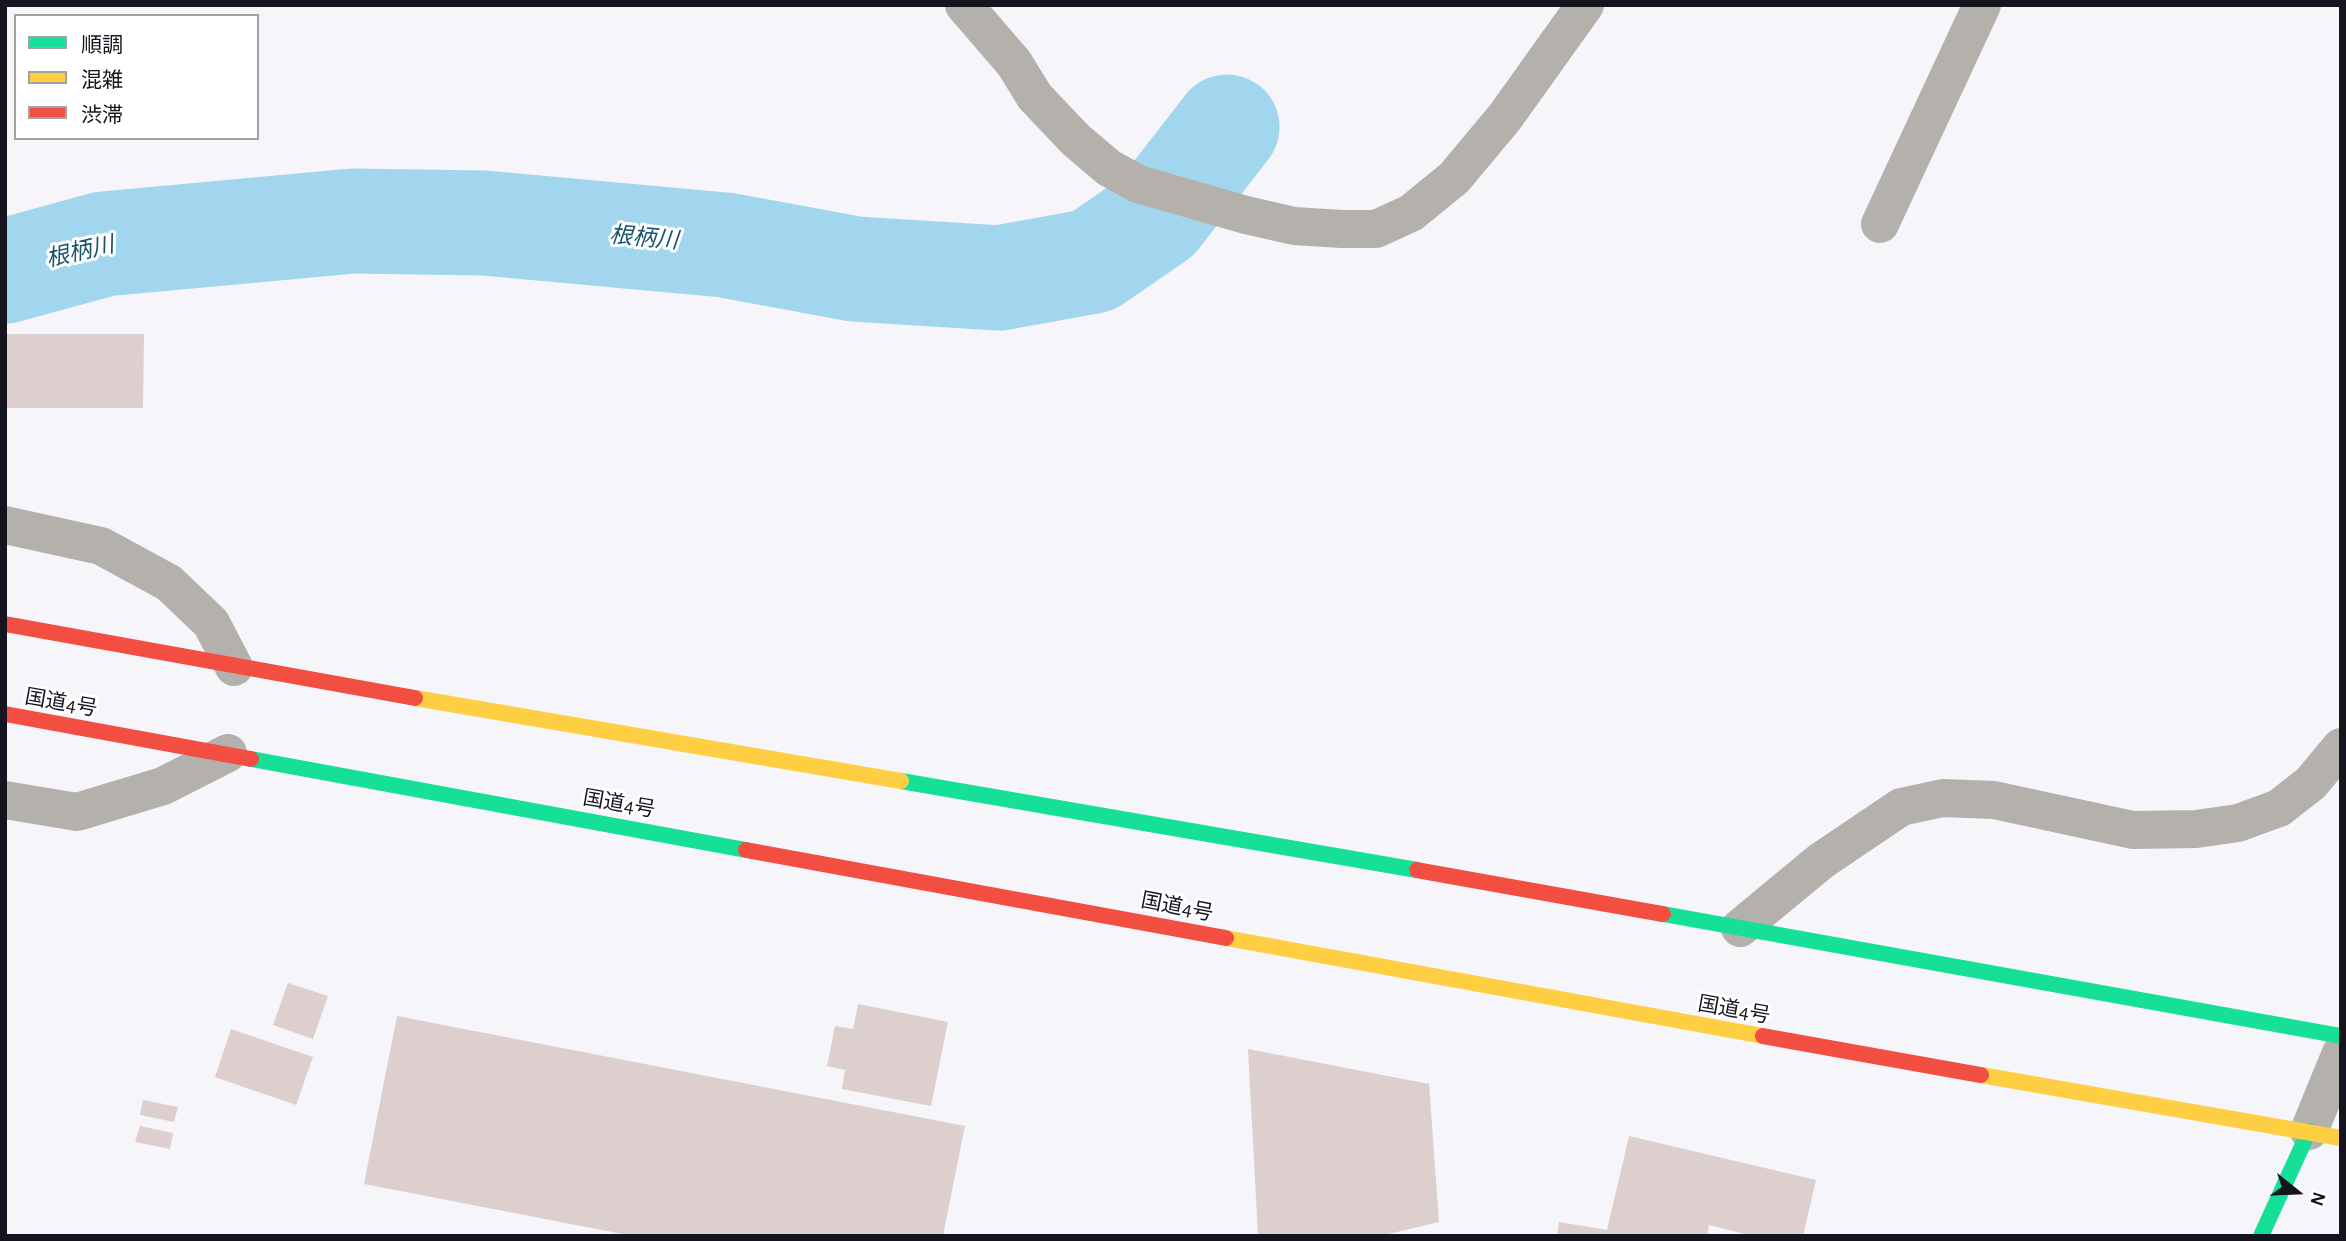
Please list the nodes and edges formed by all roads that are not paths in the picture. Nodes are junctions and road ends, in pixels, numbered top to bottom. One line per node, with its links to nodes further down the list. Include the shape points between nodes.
1 (964, 5): 2 (street, via 1014,63 1035,97 1109,169 1138,184 1294,226 1376,229 1411,213 1454,178 1505,117)
2 (1585, 5)
3 (1982, 5): 4 (street)
4 (1880, 225)
5 (5, 525): 7 (street, via 101,546 169,583 211,623)
6 (5, 624): 7 (main road)
7 (234, 667): 12 (main road)
8 (5, 714): 10 (main road, 国道4号)
9 (2341, 747): 12 (street, via 2311,783 2279,808 2238,823 2206,828 2133,830 1994,800 1943,798 1901,807 1821,861)
10 (228, 753): 11 (street, via 163,786 77,812); 15 (main road, 国道4号, via 1705,1026)
11 (5, 800)
12 (1740, 928): 13 (main road)
13 (2341, 1036)
14 (2341, 1054): 15 (street)
15 (2325, 1134): 16 (main road)
16 (2261, 1236)

